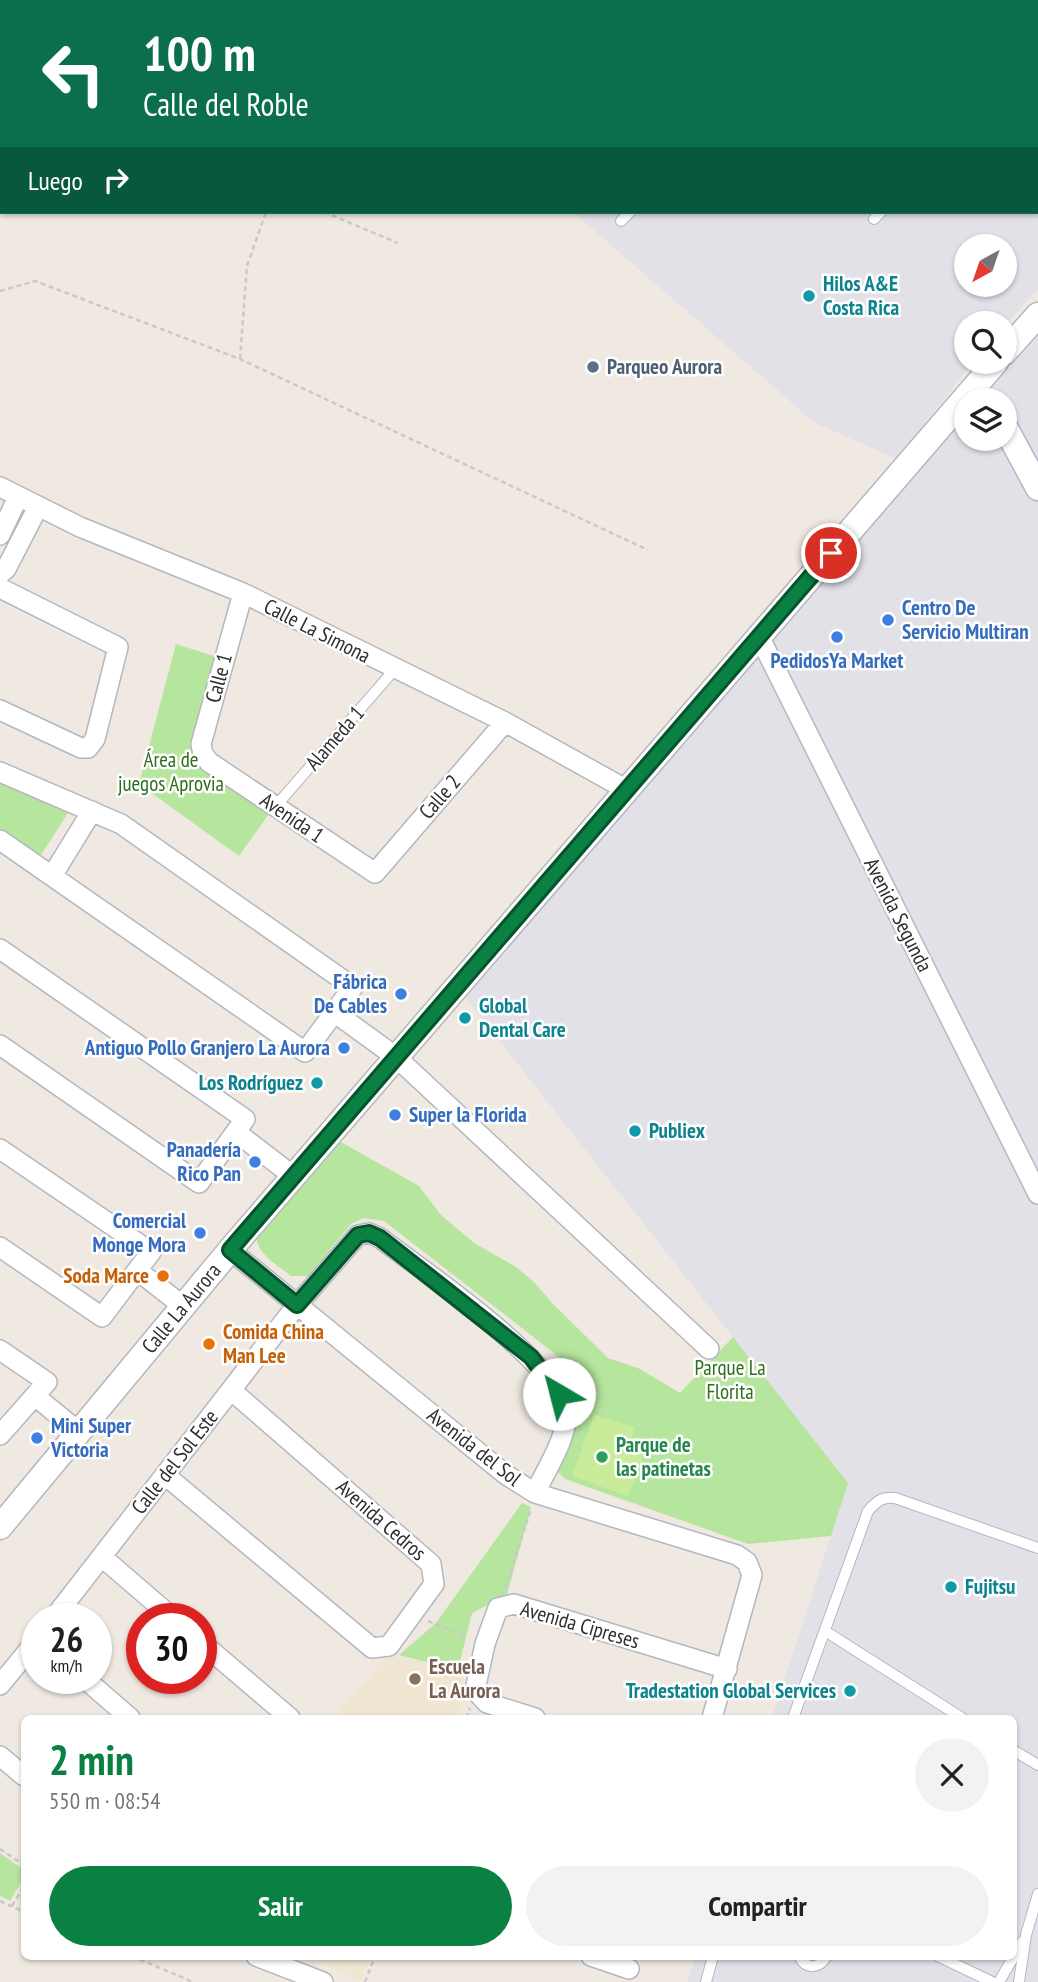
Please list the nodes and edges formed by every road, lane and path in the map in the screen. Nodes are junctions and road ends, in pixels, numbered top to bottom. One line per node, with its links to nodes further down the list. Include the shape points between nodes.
1 (265, 214): 9 (path, via 247,266)
2 (329, 214): 5 (path)
3 (628, 214): 4 (lane)
4 (621, 221)
5 (398, 243)
6 (0, 290): 9 (path, via 35,281)
7 (1038, 315): 8 (street)
8 (1017, 338)
9 (240, 359): 17 (path)
10 (989, 381): 21 (street, Calle La Aurora)
11 (1017, 449): 13 (street)
12 (0, 487): 14 (street, Calle La Simona)
13 (1038, 488)
14 (18, 497): 15 (street, Calle La Simona); 16 (street)
15 (38, 507): 18 (street); 20 (street, Calle La Simona)
16 (0, 535)
17 (648, 550)
18 (0, 574)
19 (0, 588): 23 (street, via 118,647 88,747 81,748)
20 (243, 593): 22 (street, Calle La Simona); 25 (street, Calle 1, via 201,744)
21 (759, 636): 27 (street, Calle La Aurora); 40 (street, Avenida Segunda)
22 (395, 669): 24 (street, Calle La Simona); 28 (lane, Alameda 1)
23 (0, 710)
24 (505, 722): 27 (street, Calle La Simona); 31 (street, Calle 2)
25 (209, 762): 28 (street, Avenida 1)
26 (0, 772): 29 (street)
27 (627, 790): 36 (street, Calle La Aurora)
28 (275, 807): 31 (street, Avenida 1)
29 (92, 811): 32 (street); 34 (street, via 121,824 354,987)
30 (0, 840): 32 (street)
31 (375, 873)
32 (52, 876): 34 (street, via 305,1052)
33 (0, 949): 37 (street, via 245,1119)
34 (334, 1012): 36 (street)
35 (0, 1045): 37 (street, via 199,1183)
36 (396, 1057): 39 (street, Calle La Aurora); 46 (street)
37 (236, 1132): 39 (street)
38 (0, 1149): 43 (street, via 151,1252)
39 (293, 1177): 42 (street, Calle La Aurora)
40 (1038, 1194)
41 (0, 1247): 43 (street, via 103,1317)
42 (230, 1250): 44 (street, Avenida del Sol); 45 (street, Calle La Aurora)
43 (138, 1271): 45 (street)
44 (297, 1305): 48 (street, Calle del Sol Este); 53 (street, Avenida del Sol, via 505,1475); 53 (street, Calle del Sol Este, via 358,1235 369,1233 505,1334 546,1375 566,1412 566,1429)
45 (183, 1306): 50 (street, Calle La Aurora)
46 (709, 1349)
47 (0, 1350): 49 (street, via 47,1382)
48 (231, 1391): 52 (street, Calle del Sol Este); 60 (street, Avenida Cedros, via 431,1564 434,1584)
49 (35, 1396): 50 (street); 51 (street)
50 (80, 1433): 54 (street, Calle La Aurora)
51 (0, 1435)
52 (165, 1475): 56 (street, Calle del Sol Este); 60 (street, Avenida Cedros, via 372,1648 389,1646)
53 (535, 1493): 59 (path); 65 (street, Avenida del Sol, via 737,1555 747,1562 752,1575)
54 (0, 1527)
55 (1038, 1548): 61 (lane, via 884,1497 868,1511)
56 (102, 1557): 57 (street, Calle del Sol Este); 58 (street)
57 (66, 1603)
58 (155, 1603)
59 (498, 1608): 62 (street, Avenida Cipreses); 65 (street, Avenida Cipreses, via 514,1604)
60 (412, 1614): 62 (path)
61 (825, 1631): 72 (lane); 73 (lane)
62 (485, 1644): 70 (street, Avenida Cipreses, via 475,1690 487,1703)
63 (217, 1656): 69 (street)
64 (21, 1659): 66 (street)
65 (727, 1669): 71 (street)
66 (0, 1685)
67 (102, 1694): 68 (street)
68 (127, 1715)
69 (286, 1715)
70 (525, 1715)
71 (713, 1715)
72 (794, 1715)
73 (957, 1715)
74 (1017, 1752): 76 (lane)
75 (0, 1755): 77 (street)
76 (1038, 1765)
77 (21, 1773)
78 (0, 1849): 79 (path)
79 (21, 1863)
80 (21, 1891): 83 (path)
81 (1038, 1894): 85 (lane)
82 (0, 1901): 83 (path)
83 (12, 1906): 84 (path)
84 (21, 1910)
85 (1026, 1935): 86 (lane); 103 (lane)
86 (1017, 1951)
87 (141, 1960): 97 (path)
88 (266, 1960): 98 (street)
89 (373, 1960): 99 (path)
90 (603, 1960): 96 (street)
91 (712, 1960): 100 (lane)
92 (801, 1960): 93 (lane, via 809,1966)
93 (825, 1960)
94 (946, 1960): 101 (lane)
95 (1012, 1960): 102 (lane)
96 (629, 1969)
97 (193, 1982)
98 (323, 1982)
99 (365, 1982)
100 (706, 1982)
101 (992, 1982)
102 (999, 1982)
103 (1019, 1982)

